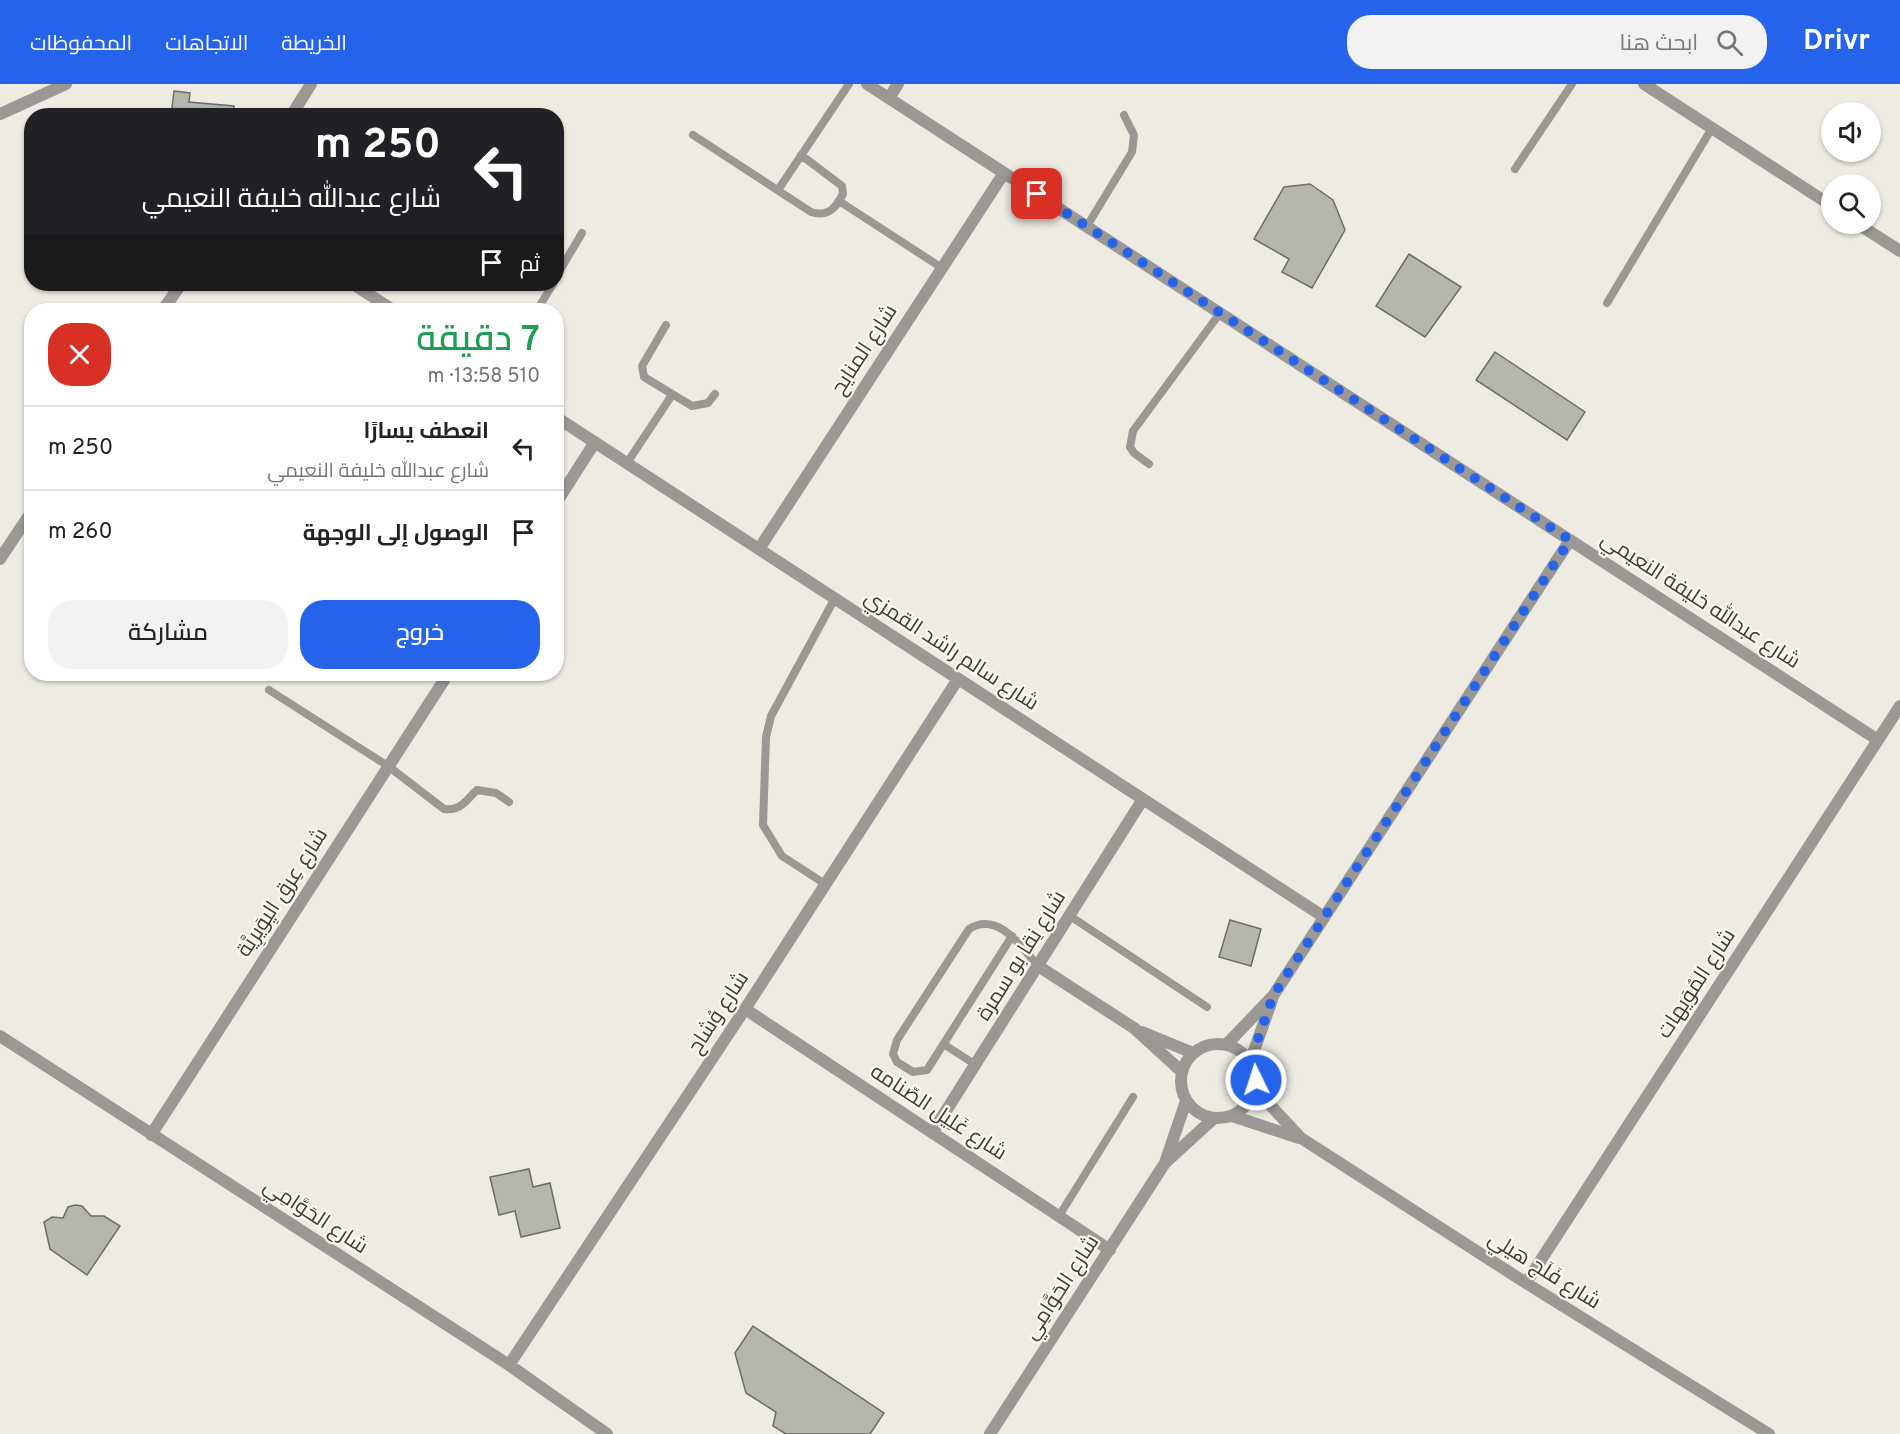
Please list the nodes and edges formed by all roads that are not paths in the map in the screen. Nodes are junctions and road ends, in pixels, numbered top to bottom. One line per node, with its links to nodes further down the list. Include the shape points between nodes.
1 (66, 84): 10 (street)
2 (311, 84): 9 (street)
3 (849, 84): 14 (lane)
4 (867, 84): 8 (street, شارع عبدالله خليفة النعيمي)
5 (898, 84): 8 (street)
6 (1572, 84): 15 (lane)
7 (1644, 84): 12 (street)
8 (889, 98): 16 (street, شارع عبدالله خليفة النعيمي)
9 (297, 108)
10 (0, 114)
11 (1124, 115): 20 (lane, via 1134,135 1132,152)
12 (1712, 128): 18 (street); 28 (lane)
13 (693, 135): 17 (lane)
14 (801, 155): 17 (lane); 19 (lane, via 842,186)
15 (1515, 169)
16 (1004, 172): 20 (street, شارع عبدالله خليفة النعيمي); 25 (street, شارع المنايح)
17 (778, 190): 19 (lane, via 821,215 830,212)
18 (1821, 199)
19 (839, 201): 25 (lane)
20 (1087, 226): 29 (street, شارع عبدالله خليفة النعيمي)
21 (582, 233): 24 (lane)
22 (1874, 234): 23 (street)
23 (1900, 251)
24 (564, 263)
25 (942, 268): 40 (street, شارع المنايح)
26 (365, 291): 27 (street)
27 (383, 303)
28 (1607, 303)
29 (1220, 313): 36 (lane, via 1133,431 1130,447); 39 (street, شارع عبدالله خليفة النعيمي)
30 (666, 325): 32 (lane, via 642,366 642,373)
31 (715, 394): 32 (lane, via 701,407)
32 (672, 395): 35 (lane)
33 (564, 422): 34 (street, شارع سالم راشد القمزي)
34 (595, 442): 35 (street, شارع سالم راشد القمزي); 37 (street)
35 (627, 463): 40 (street, شارع سالم راشد القمزي)
36 (1149, 464)
37 (564, 490)
38 (24, 523): 41 (street)
39 (1570, 540): 47 (street, شارع عبدالله خليفة النعيمي); 53 (street)
40 (759, 549): 42 (street, شارع سالم راشد القمزي)
41 (0, 559)
42 (835, 598): 43 (street, شارع سالم راشد القمزي); 51 (lane, via 771,716 766,737 763,814 766,832 782,856)
43 (958, 679): 49 (street, شارع سالم راشد القمزي); 51 (street, شارع وُشاح)
44 (443, 681): 48 (street, شارع عِرق اليِوَيرِيَّة)
45 (269, 690): 48 (lane)
46 (1900, 706): 47 (street, شارع المُوَيهات)
47 (1878, 740): 78 (street, شارع المُوَيهات)
48 (388, 766): 50 (lane, via 444,809 462,806 477,790 496,793); 73 (street, شارع عِرق اليِوَيرِيَّة)
49 (1143, 799): 52 (street, شارع نِقا بو سمرة); 53 (street, شارع سالم راشد القمزي)
50 (509, 802)
51 (825, 884): 58 (street, شارع وُشاح)
52 (1070, 916): 55 (street, شارع نِقا بو سمرة); 57 (lane)
53 (1324, 917): 56 (street)
54 (1012, 936): 55 (lane); 61 (lane); 61 (lane, via 988,922 969,928 897,1040 893,1054 897,1062 921,1073)
55 (1038, 966): 59 (street); 65 (street, شارع نِقا بو سمرة)
56 (1273, 996): 62 (street); 64 (street)
57 (1207, 1007)
58 (745, 1009): 72 (street, شارع غَلِيل الصّنامه); 79 (street, شارع وُشاح)
59 (1134, 1028): 63 (street); 66 (street)
60 (0, 1036): 73 (street, شارع الحَوَّامِي)
61 (945, 1045): 65 (lane)
62 (1226, 1045): 63 (street, via 1209,1045); 64 (street, via 1240,1051)
63 (1193, 1053): 66 (street)
64 (1250, 1062): 67 (street)
65 (976, 1065): 72 (street, شارع نِقا بو سمرة)
66 (1181, 1071): 69 (street, via 1180,1087)
67 (1255, 1089): 70 (street, via 1242,1110); 74 (street, شارع فَلَج هيلي)
68 (1133, 1097): 76 (lane)
69 (1186, 1101): 71 (street, via 1192,1110); 75 (street, شارع الحَوَّامِي)
70 (1232, 1116): 71 (street); 74 (street, شارع فَلَج هيلي)
71 (1213, 1119): 75 (street, شارع الحَوَّامِي)
72 (932, 1133): 76 (street, شارع غَلِيل الصّنامه)
73 (151, 1135): 79 (street, شارع الحَوَّامِي)
74 (1301, 1138): 78 (street, شارع فَلَج هيلي)
75 (1165, 1163): 77 (street, شارع الحَوَّامِي)
76 (1059, 1216): 77 (street, شارع غَلِيل الصّنامه)
77 (1110, 1250): 81 (street, شارع الحَوَّامِي)
78 (1526, 1283): 82 (street, شارع فَلَج هيلي)
79 (509, 1365): 80 (street, شارع الحَوَّامِي)
80 (607, 1434)
81 (990, 1434)
82 (1769, 1434)

